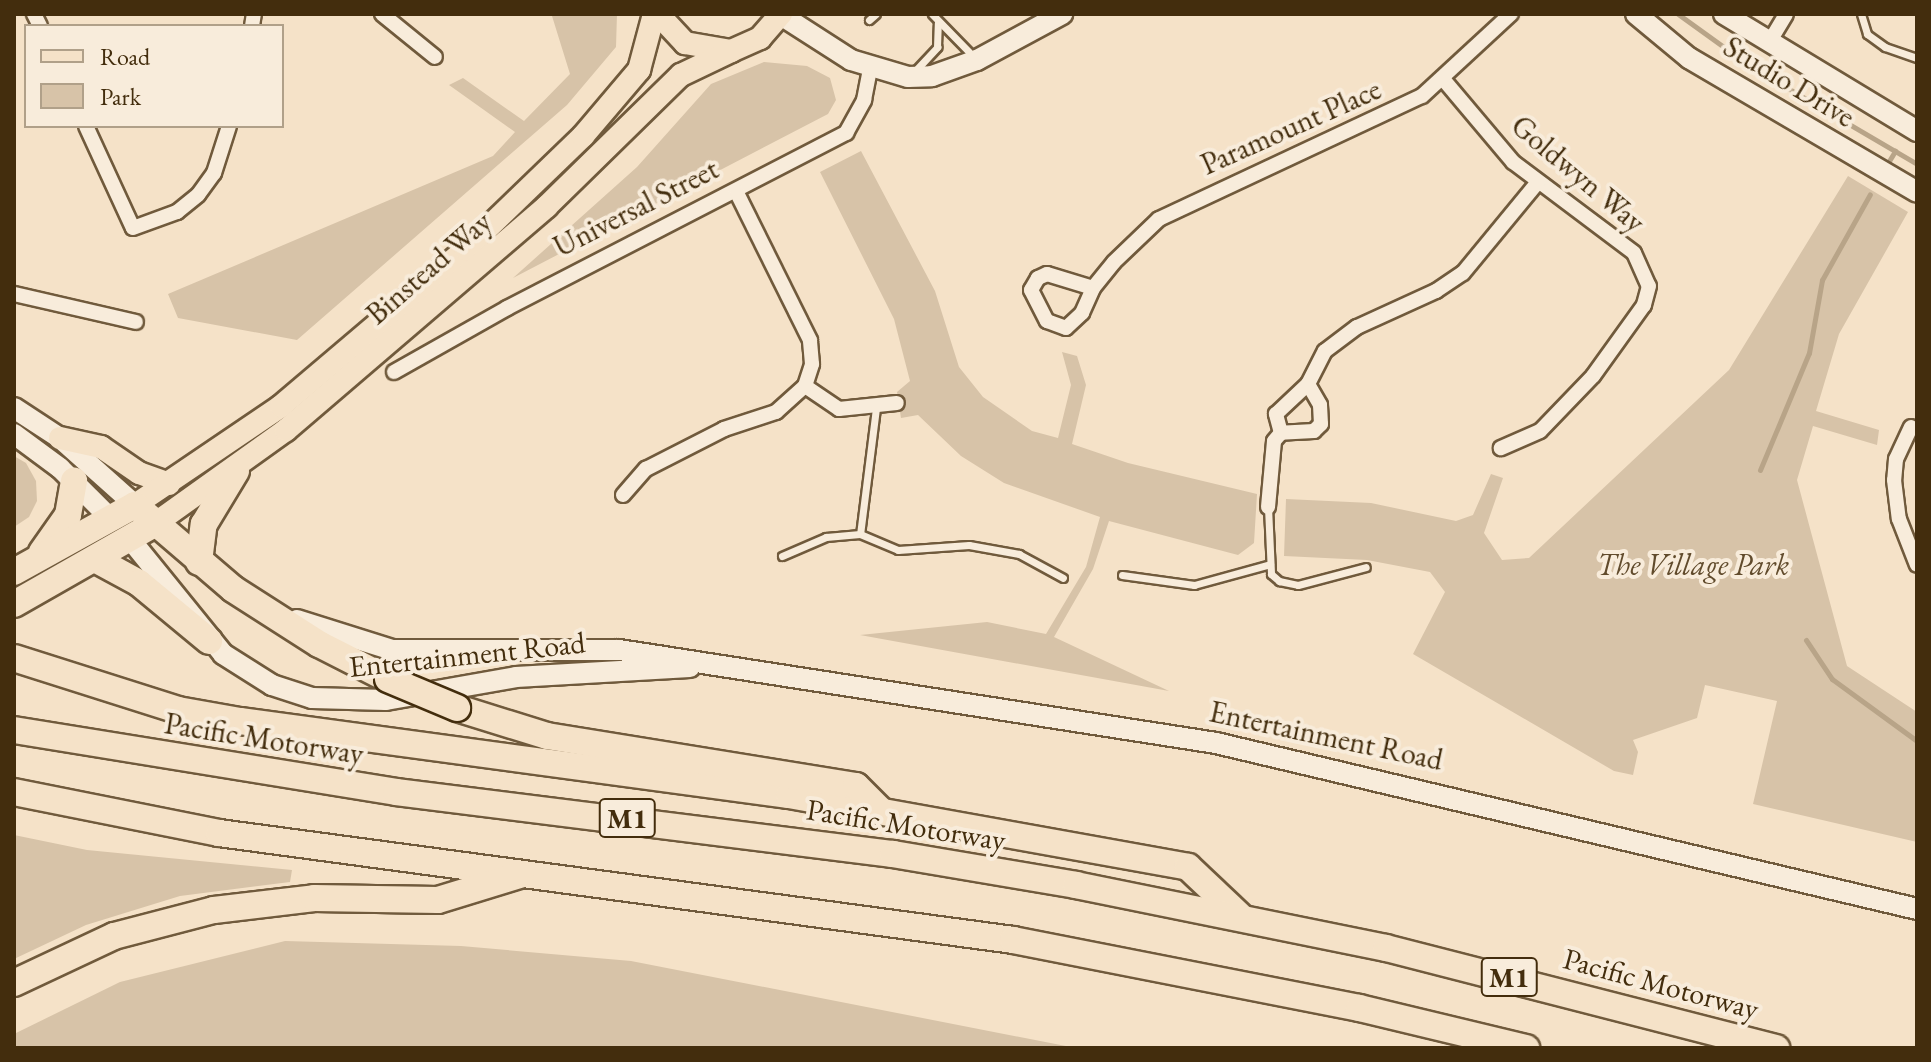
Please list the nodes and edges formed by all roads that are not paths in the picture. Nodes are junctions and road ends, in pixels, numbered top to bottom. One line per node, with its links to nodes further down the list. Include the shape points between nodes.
1 (382, 14): 14 (street)
2 (656, 14): 13 (main road, via 685,43); 42 (main road, Binstead Way, via 639,70 583,136 466,249 292,397)
3 (781, 14): 13 (main road, Binstead Way, via 760,38); 17 (street)
4 (932, 14): 11 (lane)
5 (1062, 14): 16 (street)
6 (1511, 14): 19 (street, Paramount Place)
7 (1636, 14): 25 (street, Studio Drive, via 1689,58)
8 (1724, 14): 12 (street, Studio Drive)
9 (1786, 14): 12 (street)
10 (1861, 14): 15 (lane, via 1867,34)
11 (938, 23): 16 (lane); 18 (lane, via 937,47)
12 (1770, 41): 22 (street, Studio Drive)
13 (731, 51): 40 (main road, Binstead Way, via 681,75 546,207)
14 (435, 57)
15 (1917, 58)
16 (977, 60): 18 (street, via 932,76)
17 (870, 69): 18 (street); 24 (street, Universal Street, via 861,109 846,133)
18 (908, 77)
19 (1444, 80): 23 (street, Goldwyn Way, via 1513,162); 26 (street, Paramount Place, via 1422,96 1181,206 1133,240)
20 (87, 128): 21 (street, via 133,228 177,212 198,195 214,173)
21 (228, 128)
22 (1917, 131)
23 (1538, 182): 30 (street, via 1463,273 1340,336 1325,351); 39 (street, Goldwyn Way, via 1634,253 1649,286 1644,305 1593,376 1540,431)
24 (736, 191): 29 (street, Universal Street); 31 (street, via 810,340 812,364)
25 (1917, 192)
26 (1093, 288): 26 (street, Paramount Place, via 1075,323 1058,329 1047,321 1031,290 1047,274)
27 (14, 294): 28 (street)
28 (136, 322)
29 (394, 372)
30 (1308, 384): 36 (street, via 1276,414); 36 (street, via 1320,405 1321,424 1314,431)
31 (805, 386): 34 (street, via 839,409); 43 (street, via 776,412 724,429 646,469)
32 (897, 403): 34 (street)
33 (14, 408): 38 (street)
34 (876, 408): 48 (lane)
35 (1911, 427): 54 (street, via 1896,459 1894,480 1899,519)
36 (1281, 433): 45 (street, via 1274,441)
37 (14, 434): 41 (street)
38 (60, 438): 42 (main road, via 101,447 146,477); 44 (street)
39 (1501, 448)
40 (236, 471): 47 (main road, Binstead Way); 52 (highway, via 204,524)
41 (74, 481): 46 (street); 55 (highway, via 68,515)
42 (169, 484): 44 (main road, Binstead Way)
43 (623, 495)
44 (135, 505): 46 (highway); 47 (highway, Entertainment Road)
45 (1268, 507): 53 (lane)
46 (111, 519): 49 (highway, Entertainment Road); 55 (highway)
47 (156, 523): 49 (highway); 52 (highway, Entertainment Road)
48 (860, 534): 50 (lane, via 826,537); 58 (lane, via 898,550 969,545 1019,554)
49 (130, 539): 51 (highway); 61 (street, Entertainment Road)
50 (782, 556)
51 (95, 559): 60 (highway); 61 (highway, via 139,583)
52 (199, 562): 59 (highway, Entertainment Road)
53 (1270, 564): 56 (lane, via 1279,581 1298,585); 57 (lane, via 1194,585)
54 (1917, 565)
55 (24, 566)
56 (1366, 567)
57 (1122, 575)
58 (1063, 578)
59 (233, 589): 63 (street, Entertainment Road, via 310,626 392,650 588,647); 66 (highway, bridge, via 319,644 457,708 547,736 856,786)
60 (14, 604)
61 (209, 641): 63 (street, Entertainment Road, via 241,669 272,685 332,702 386,700 516,677)
62 (14, 658): 66 (highway, via 178,710 240,721)
63 (714, 665): 68 (street, Entertainment Road, via 824,678 953,704 1216,743)
64 (14, 730): 69 (highway, Pacific Motorway / M1, via 396,792 893,854)
65 (14, 792): 67 (highway, M1, via 219,833)
66 (880, 810): 69 (highway, via 1188,867)
67 (529, 872): 70 (highway, via 438,900 314,898 214,910 114,936); 71 (highway, M1, via 1013,940 1330,1002)
68 (1917, 909)
69 (1239, 915): 72 (highway, Pacific Motorway / M1, via 1533,983)
70 (14, 983)
71 (1526, 1048)
72 (1776, 1048)

